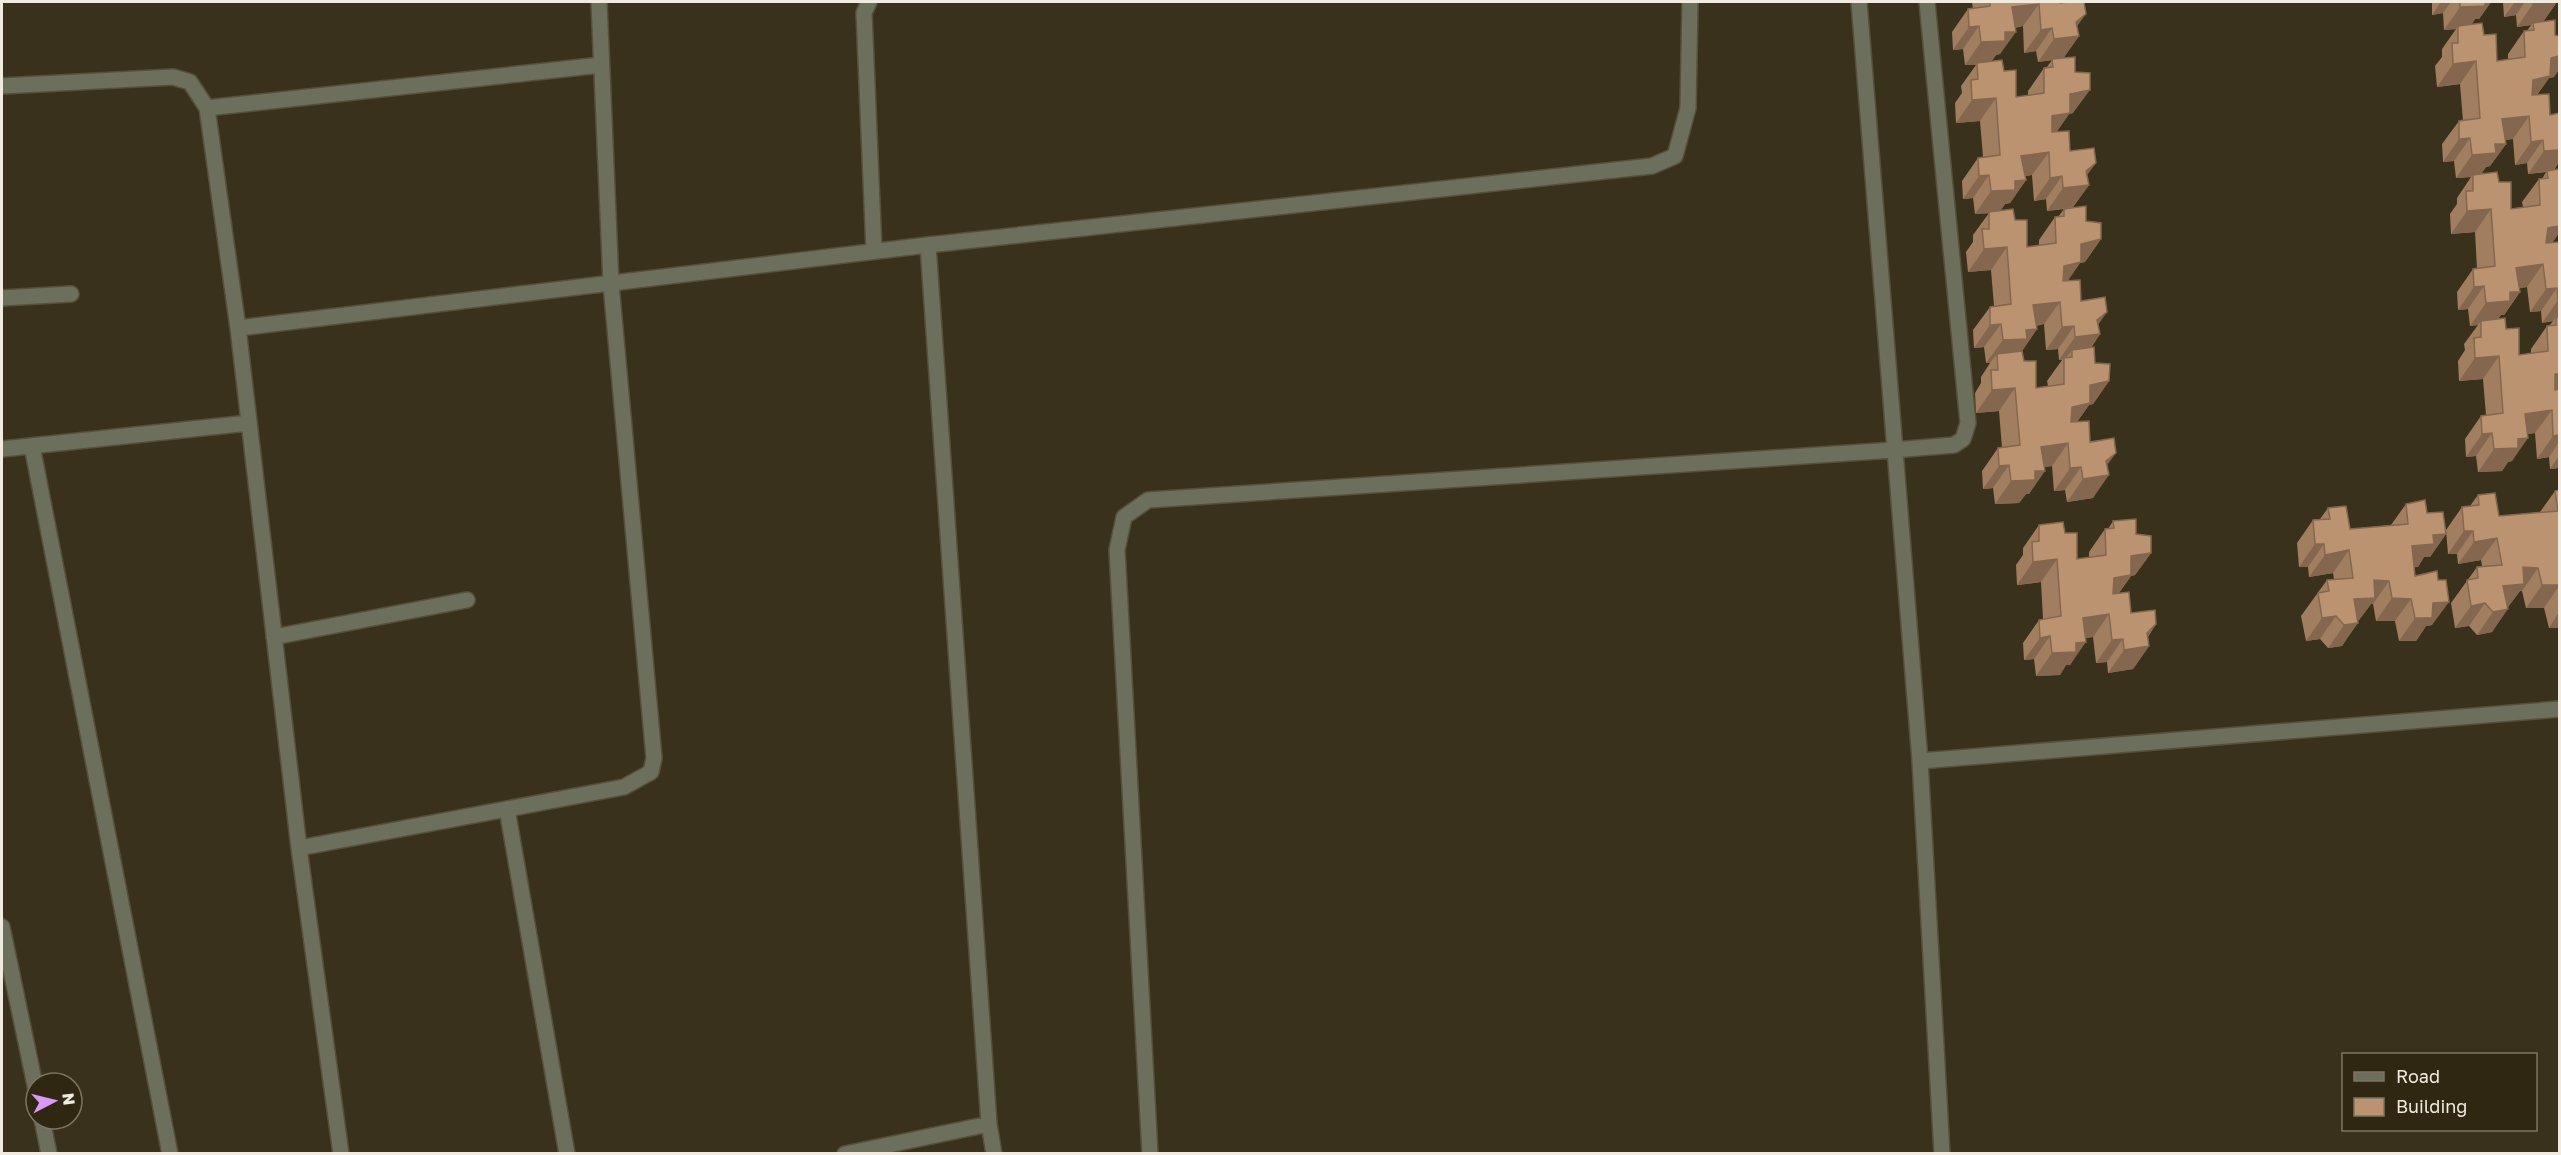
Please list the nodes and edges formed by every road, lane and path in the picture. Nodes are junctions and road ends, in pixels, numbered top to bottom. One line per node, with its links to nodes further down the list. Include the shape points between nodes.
1 (599, 2): 6 (street)
2 (869, 2): 10 (street, via 864,13)
3 (1690, 2): 9 (street, via 1688,108 1675,156 1652,166)
4 (1859, 2): 18 (street)
5 (1927, 2): 18 (street, via 1968,423 1963,439 1954,445)
6 (601, 65): 8 (street); 11 (street)
7 (2, 86): 8 (street, via 173,77 190,82)
8 (207, 108): 14 (street)
9 (928, 245): 10 (street); 27 (street)
10 (874, 252): 11 (street)
11 (611, 284): 14 (street); 23 (street, via 654,758 651,772 624,787)
12 (71, 294): 13 (street)
13 (2, 298)
14 (238, 328): 15 (street)
15 (249, 423): 16 (street); 20 (street)
16 (32, 446): 17 (street); 30 (street)
17 (2, 449)
18 (1894, 450): 22 (street); 35 (street, via 1148,500 1124,517 1117,550)
19 (467, 600): 20 (street)
20 (274, 637): 24 (street)
21 (2559, 709): 22 (street)
22 (1920, 761): 36 (street)
23 (507, 809): 24 (street); 32 (street)
24 (299, 848): 31 (street)
25 (2, 927): 26 (street)
26 (32, 1071)
27 (989, 1124): 33 (street); 34 (street)
28 (44, 1131): 29 (street)
29 (49, 1154)
30 (170, 1154)
31 (342, 1154)
32 (567, 1154)
33 (845, 1154)
34 (994, 1154)
35 (1150, 1154)
36 (1942, 1154)

